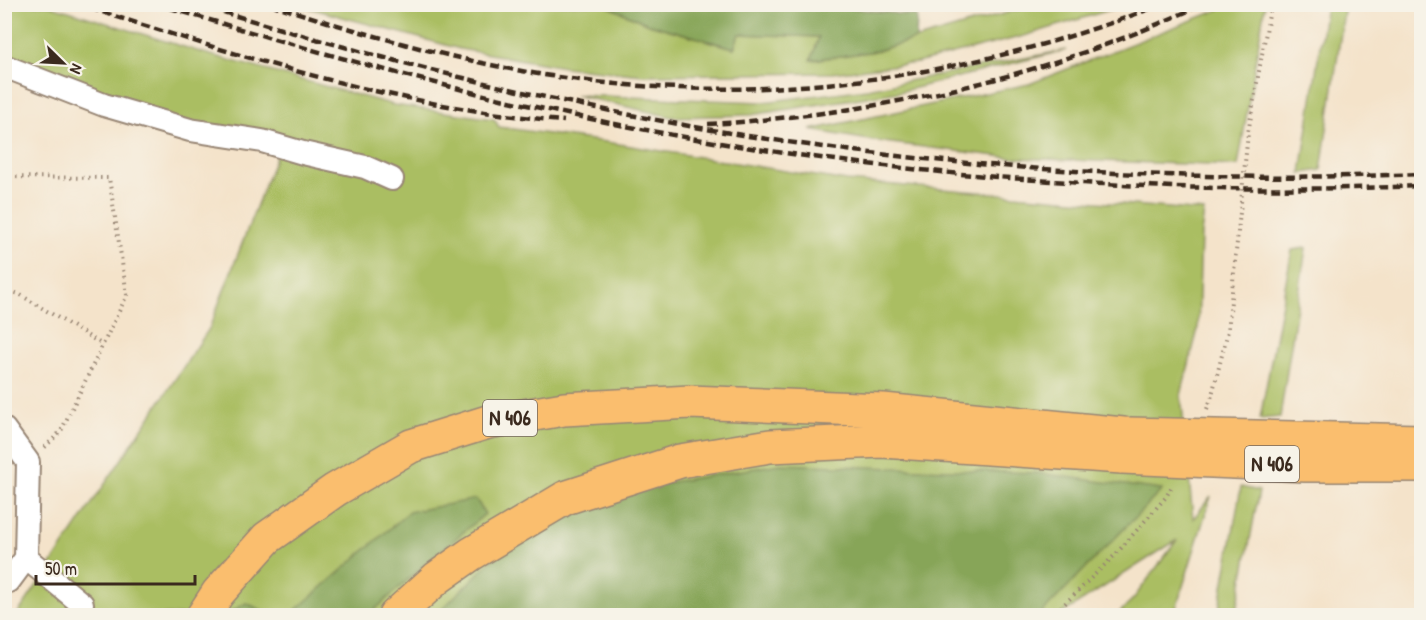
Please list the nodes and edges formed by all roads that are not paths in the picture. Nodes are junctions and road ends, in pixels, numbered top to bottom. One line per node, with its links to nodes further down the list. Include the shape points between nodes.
1 (4, 66): 2 (lane, via 104,105 190,130 262,141 365,167)
2 (392, 179)
3 (4, 429): 7 (lane, via 28,462)
4 (1422, 441): 5 (highway, N 406, bridge)
5 (1123, 445): 6 (highway, N 406, bridge, via 1305,465); 10 (highway, N 406, via 883,410 690,402 564,409 488,422 411,446 335,490 267,538); 11 (highway, N 406, via 882,441 770,446 680,461 565,498 471,554)
6 (1422, 465)
7 (26, 558): 8 (lane); 9 (lane)
8 (9, 581)
9 (82, 604)
10 (203, 615)
11 (395, 615)

